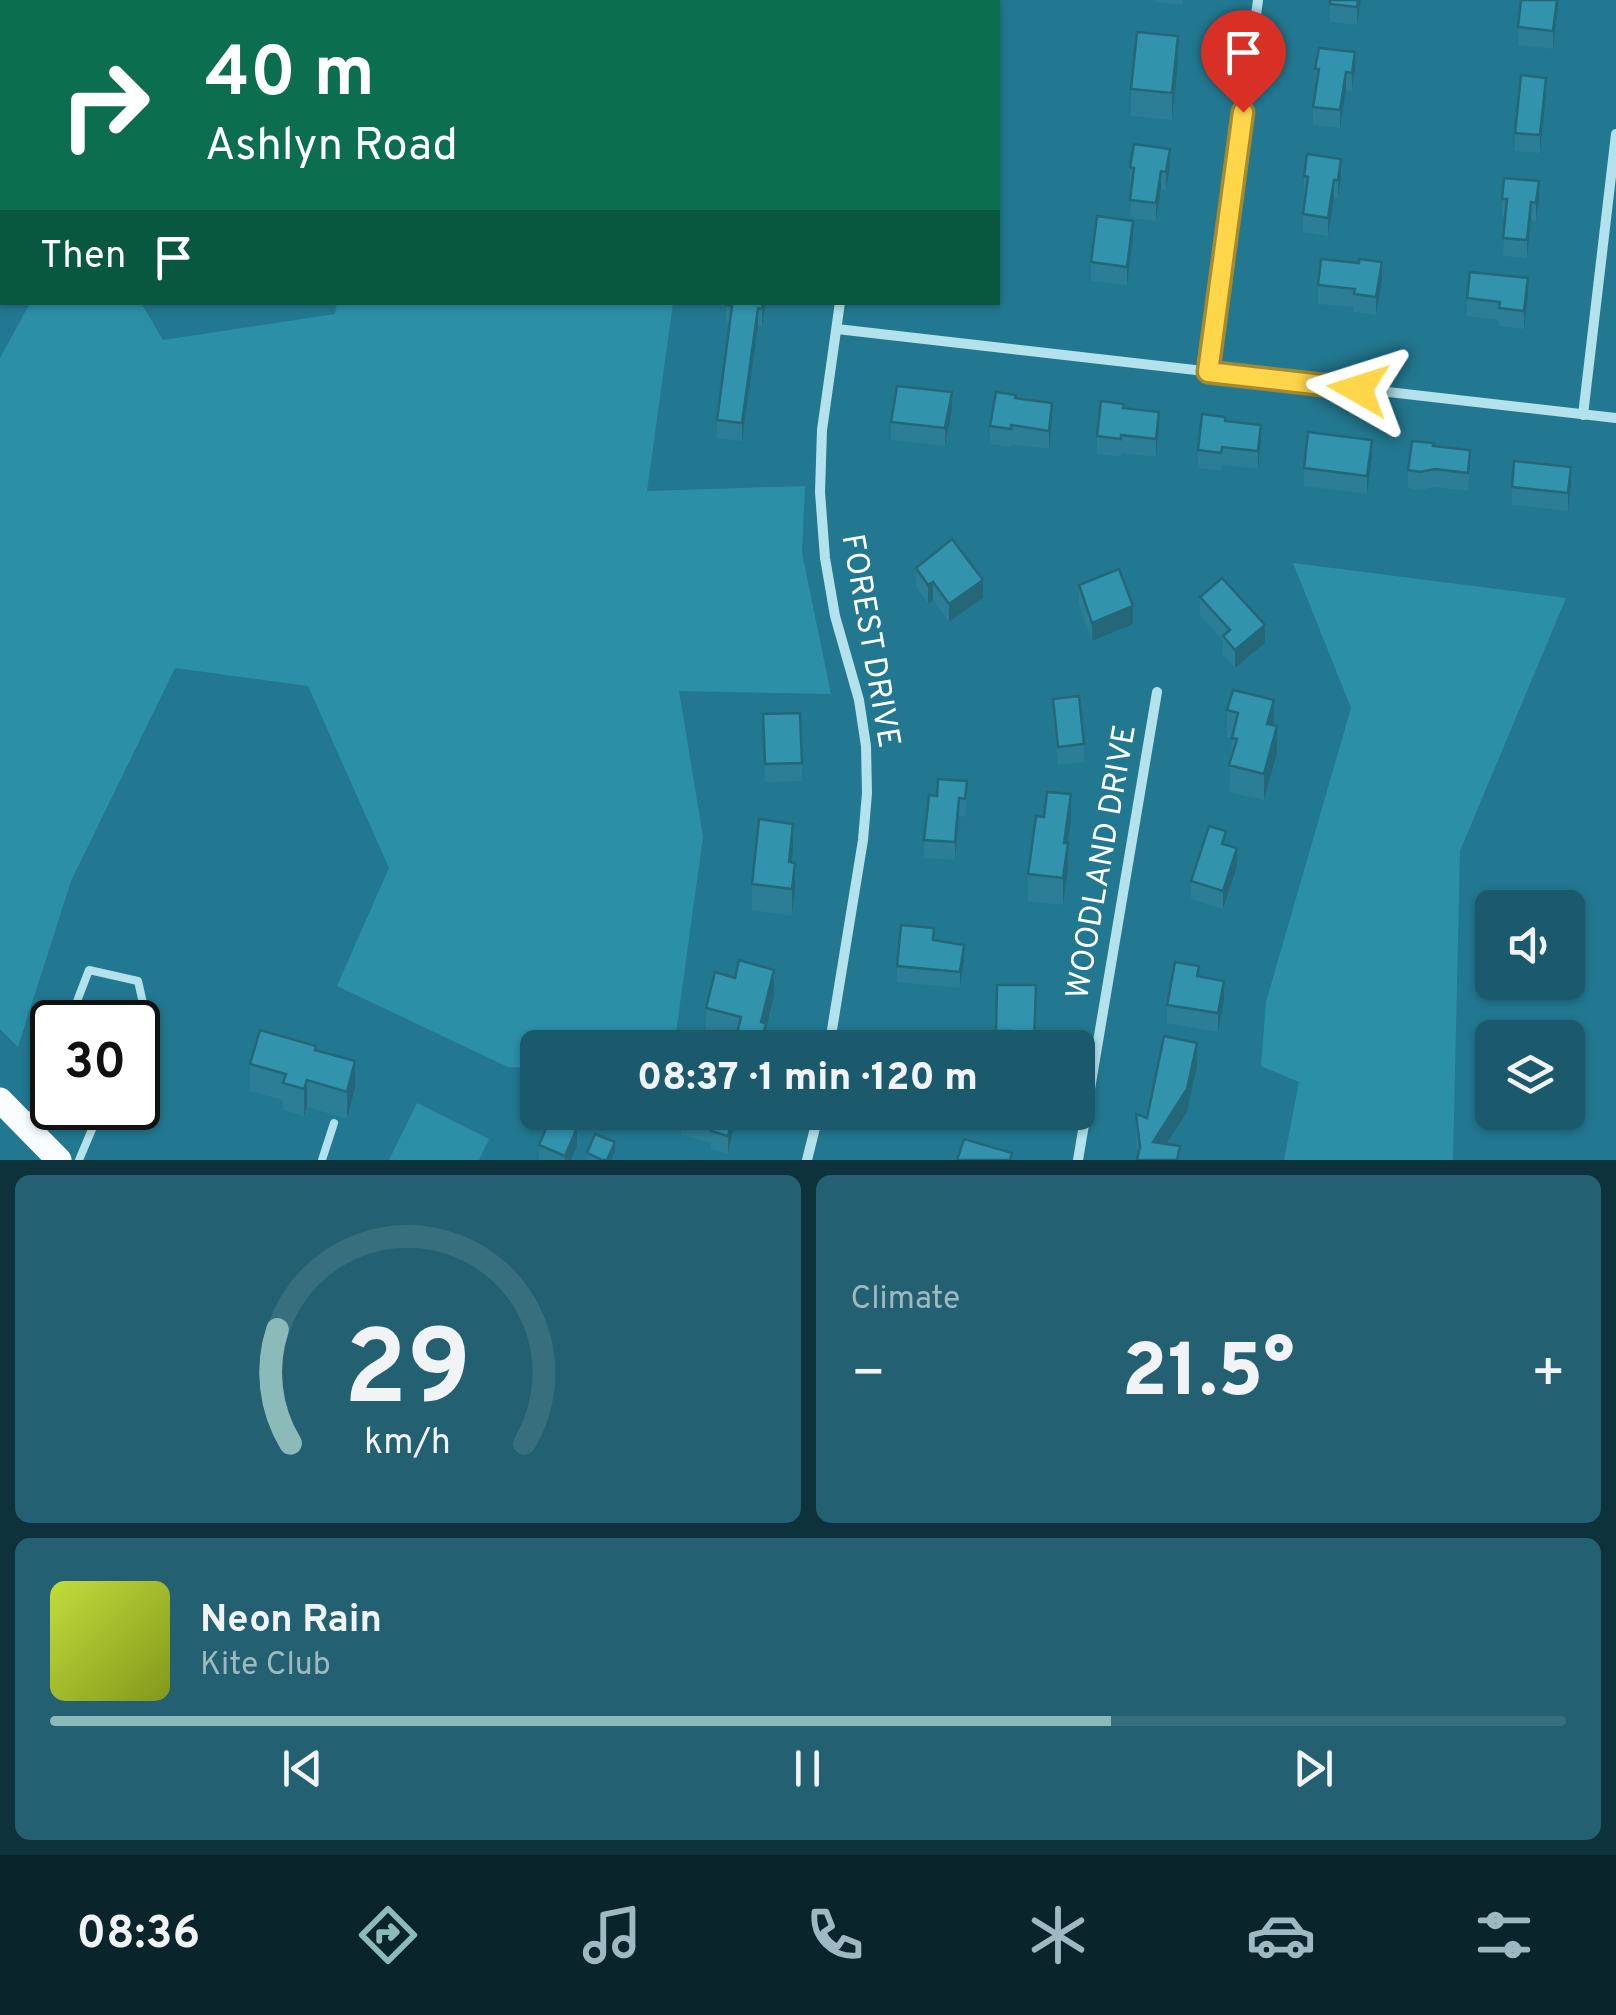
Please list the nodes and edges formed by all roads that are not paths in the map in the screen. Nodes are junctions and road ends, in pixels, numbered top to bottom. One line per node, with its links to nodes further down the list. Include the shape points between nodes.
1 (1258, 0): 5 (street)
2 (1616, 134): 6 (street)
3 (840, 305): 4 (street, FOREST DRIVE)
4 (836, 329): 5 (street); 11 (street, FOREST DRIVE, via 820,492 835,616 859,700 868,793)
5 (1208, 372): 6 (street)
6 (1583, 415): 7 (street)
7 (1616, 418)
8 (1157, 692): 22 (street, WOODLAND DRIVE)
9 (77, 1000): 10 (lane, via 89,970 138,981)
10 (142, 1000)
11 (832, 1030)
12 (0, 1100): 15 (main road)
13 (30, 1120): 15 (lane)
14 (334, 1123): 20 (lane)
15 (27, 1128): 18 (main road)
16 (92, 1130): 19 (lane)
17 (814, 1130): 21 (street)
18 (59, 1160)
19 (80, 1160)
20 (322, 1160)
21 (807, 1160)
22 (1078, 1160)

